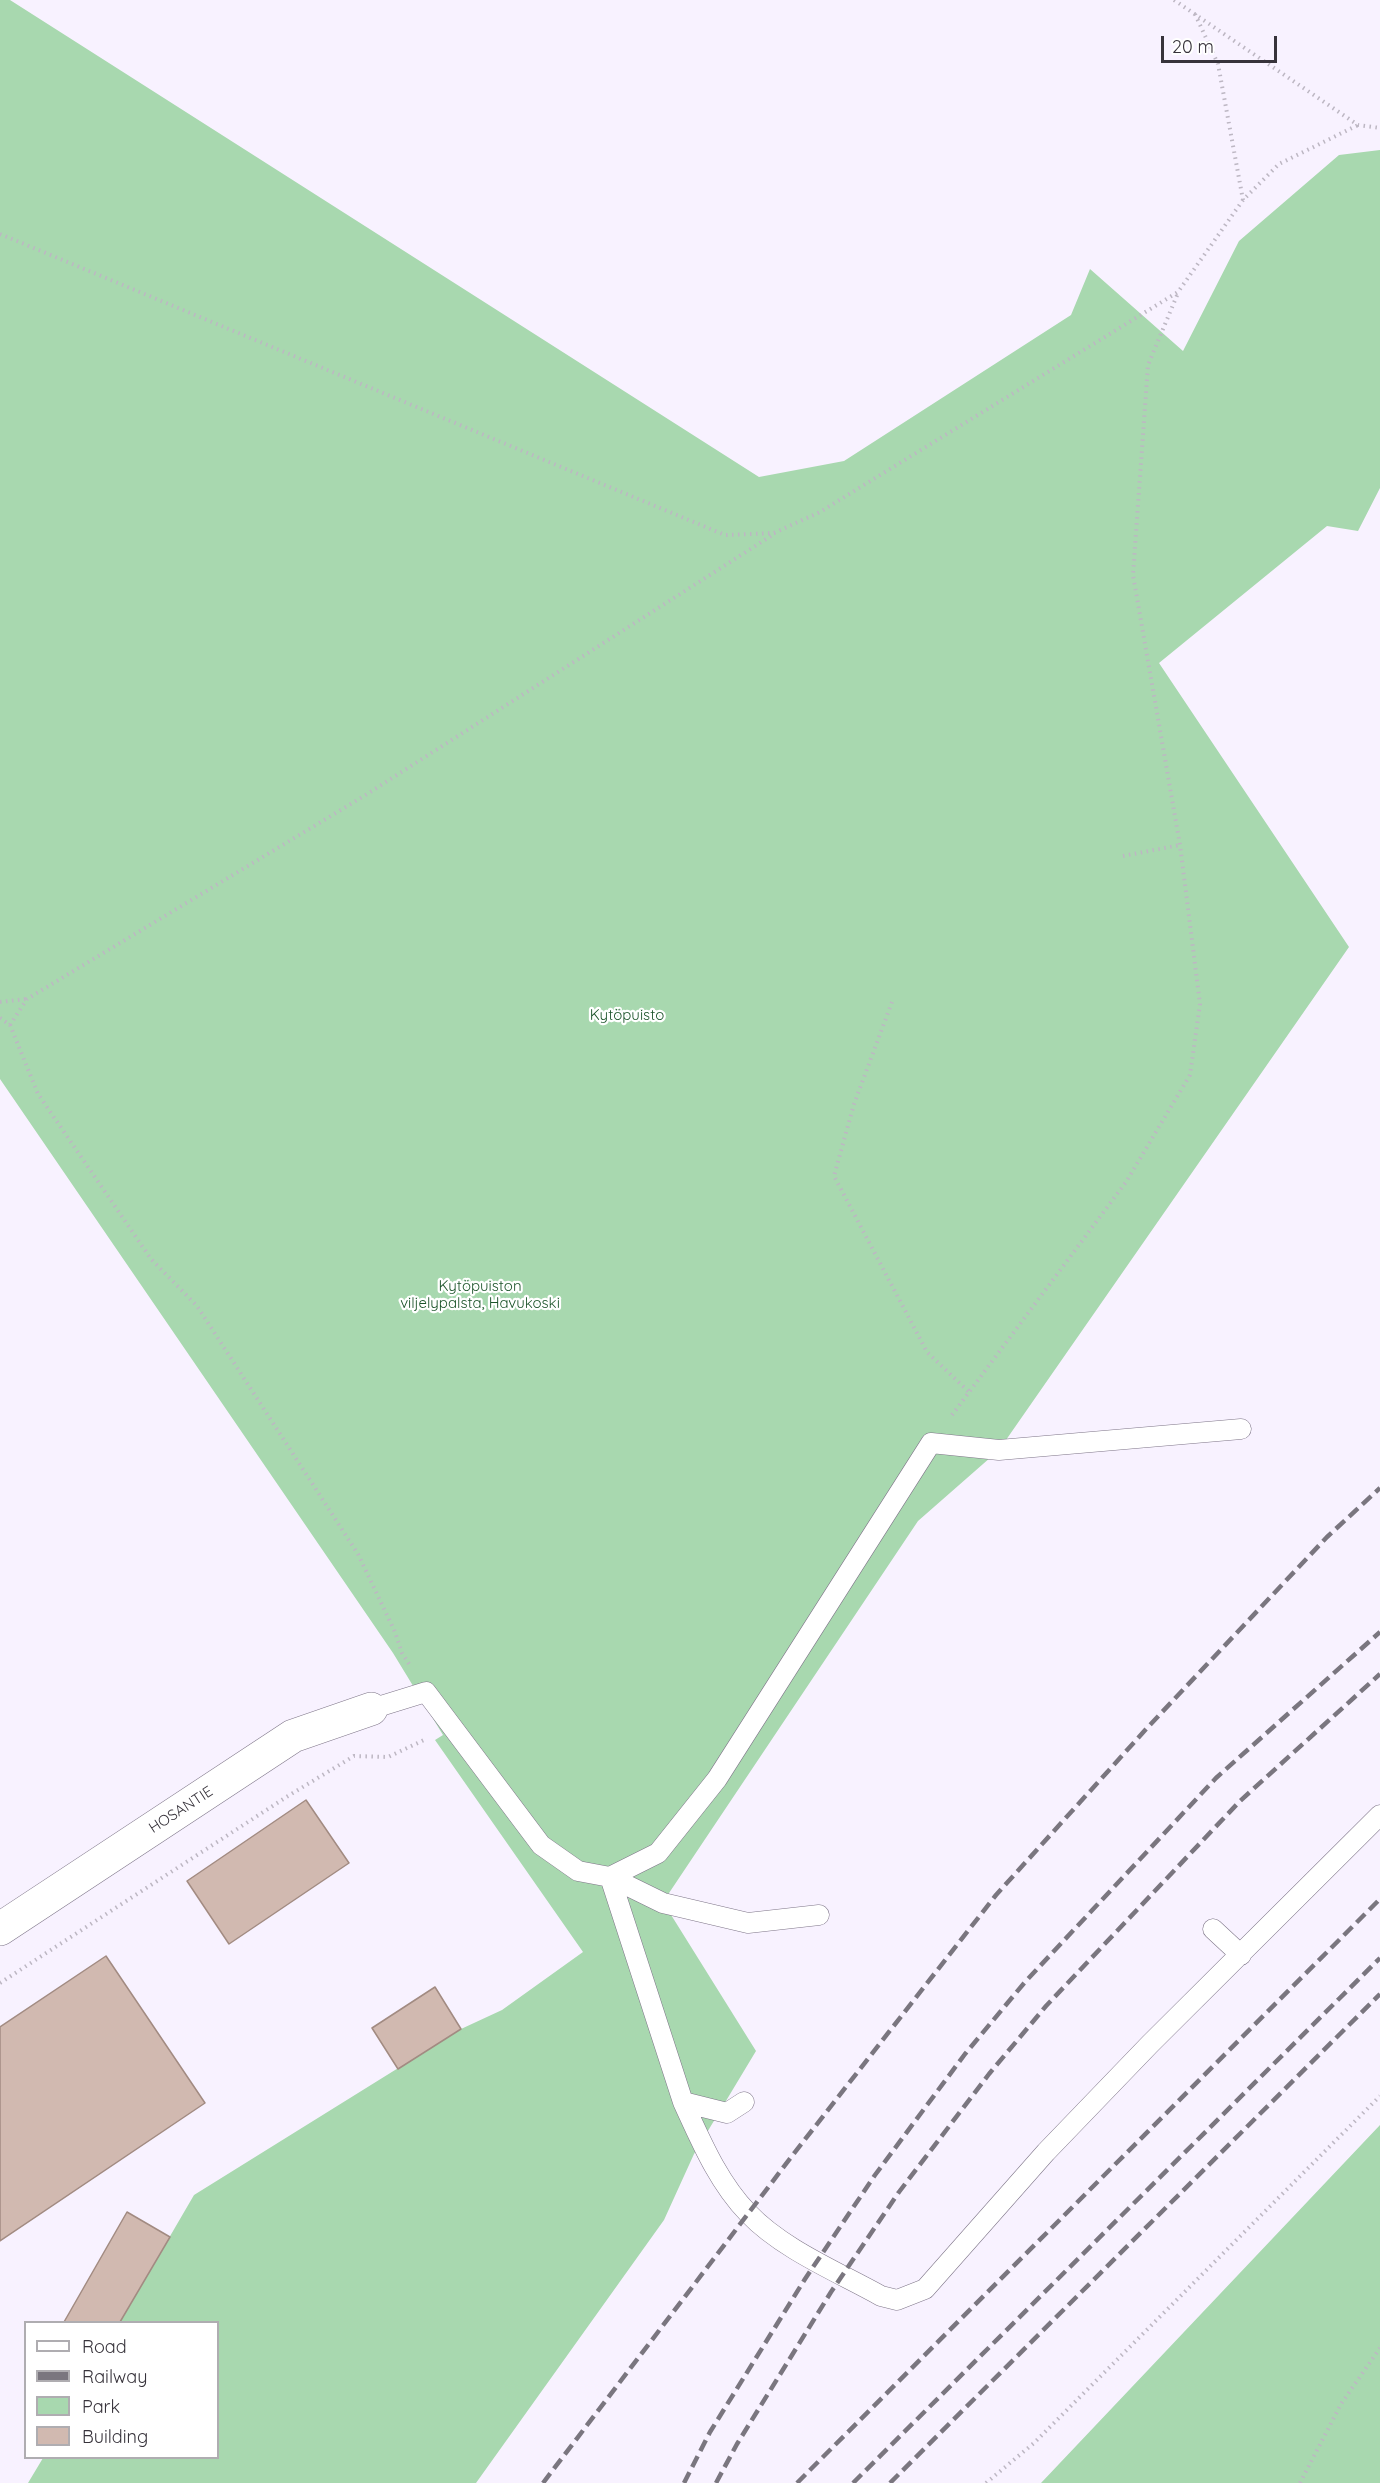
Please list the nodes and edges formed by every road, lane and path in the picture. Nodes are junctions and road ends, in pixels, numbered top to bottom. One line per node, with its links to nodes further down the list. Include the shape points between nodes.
1 (1174, 0): 2 (path)
2 (1194, 14): 3 (path); 5 (path, via 1218,64)
3 (1358, 125): 4 (path); 5 (path, via 1279,164)
4 (1380, 128)
5 (1243, 200): 7 (path)
6 (0, 234): 8 (path, via 725,535)
7 (1178, 292): 8 (path, via 820,512); 9 (path, via 1148,365 1133,575)
8 (774, 533): 11 (path, via 364,796)
9 (1180, 845): 10 (path); 16 (path, via 1200,1004 1190,1075 1126,1182)
10 (1123, 856)
11 (27, 999): 12 (path); 15 (path)
12 (0, 1002)
13 (892, 1002): 16 (path, via 854,1104 834,1176 927,1352)
14 (0, 1017): 15 (path)
15 (10, 1025): 19 (path, via 38,1094 151,1259 197,1306 358,1554 402,1653)
16 (970, 1393): 18 (path)
17 (1241, 1429): 18 (lane, via 999,1450)
18 (931, 1443): 23 (lane, via 717,1779 658,1853)
19 (426, 1692): 20 (lane); 21 (lane)
20 (371, 1708): 25 (street, HOSANTIE, via 293,1736)
21 (452, 1726): 23 (lane, via 541,1845 578,1871); 28 (path, via 388,1757 354,1756)
22 (1380, 1815): 27 (lane)
23 (610, 1877): 24 (lane, via 663,1903 748,1923); 30 (lane)
24 (819, 1915)
25 (0, 1929)
26 (1213, 1929): 27 (lane)
27 (1240, 1955): 30 (lane, via 1046,2152 925,2289 897,2300 881,2296 782,2241 748,2213 714,2167)
28 (0, 1983)
29 (1380, 2096): 33 (path, via 1034,2443)
30 (683, 2102): 31 (lane, via 728,2113)
31 (744, 2102)
32 (1380, 2348): 34 (path, via 1341,2404)
33 (986, 2483)
34 (1300, 2483)

